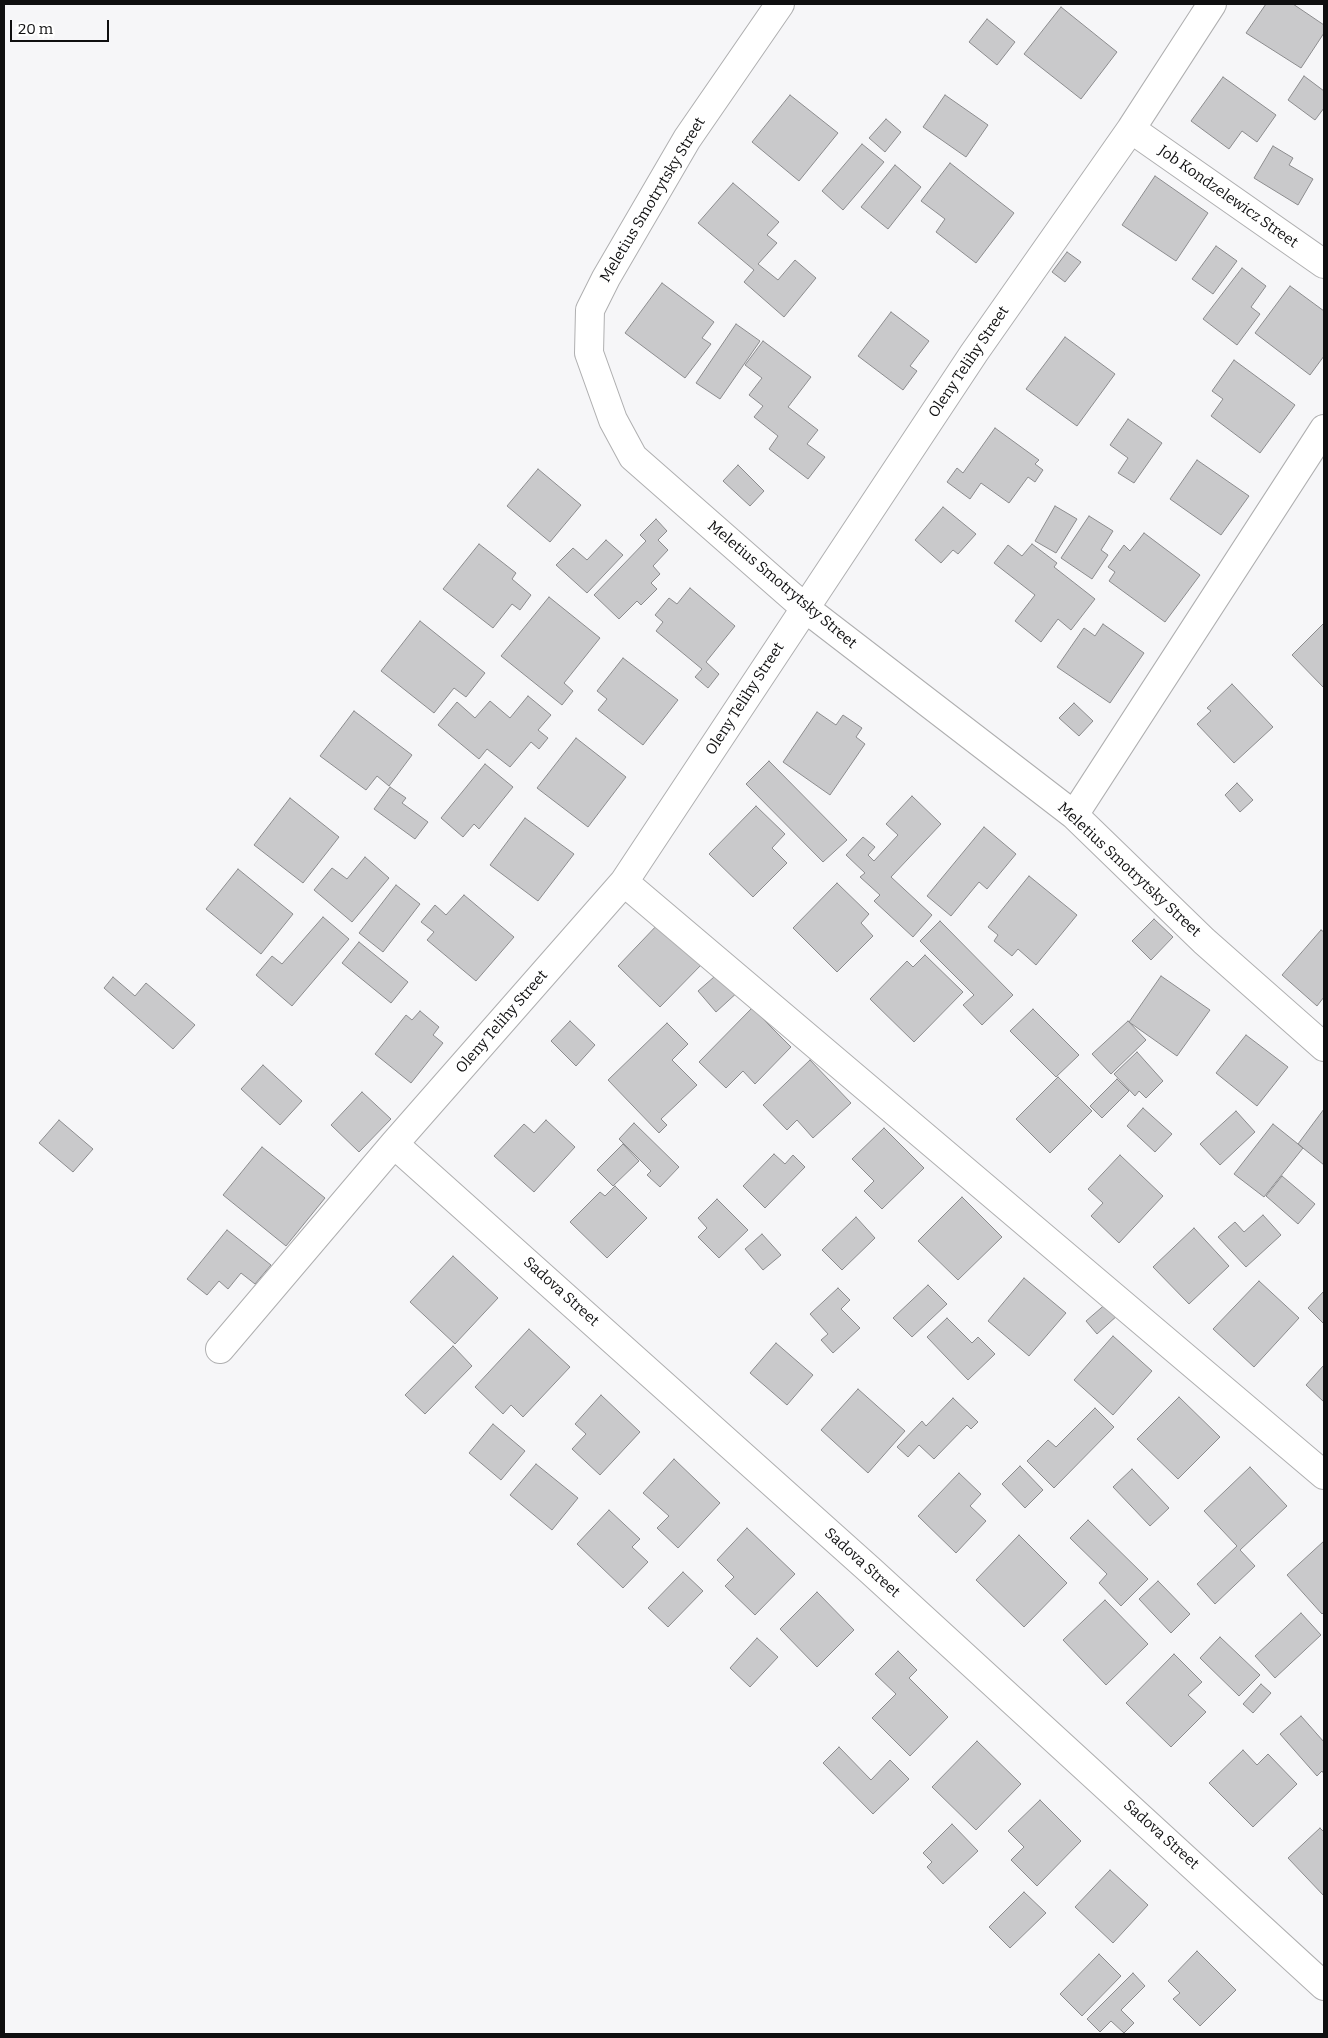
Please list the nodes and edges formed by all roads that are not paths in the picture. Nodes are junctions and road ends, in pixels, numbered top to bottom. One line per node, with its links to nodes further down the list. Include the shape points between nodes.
1 (780, 4): 6 (street, Meletius Smotrytsky Street, via 687,139 606,278 590,310 588,353 613,420 633,457)
2 (1212, 4): 3 (street, Oleny Telihy Street)
3 (1131, 129): 4 (street, Job Kondzelewicz Street); 6 (street, Oleny Telihy Street, via 974,353)
4 (1324, 264)
5 (1324, 428): 7 (street)
6 (805, 608): 7 (street, Meletius Smotrytsky Street); 8 (street, Oleny Telihy Street)
7 (1074, 815): 9 (street, Meletius Smotrytsky Street, via 1204,941)
8 (624, 882): 10 (street, Oleny Telihy Street); 12 (street)
9 (1324, 1048)
10 (394, 1144): 11 (street, Oleny Telihy Street); 13 (street, Sadova Street, via 871,1570)
11 (220, 1349)
12 (1324, 1475)
13 (1324, 1986)

